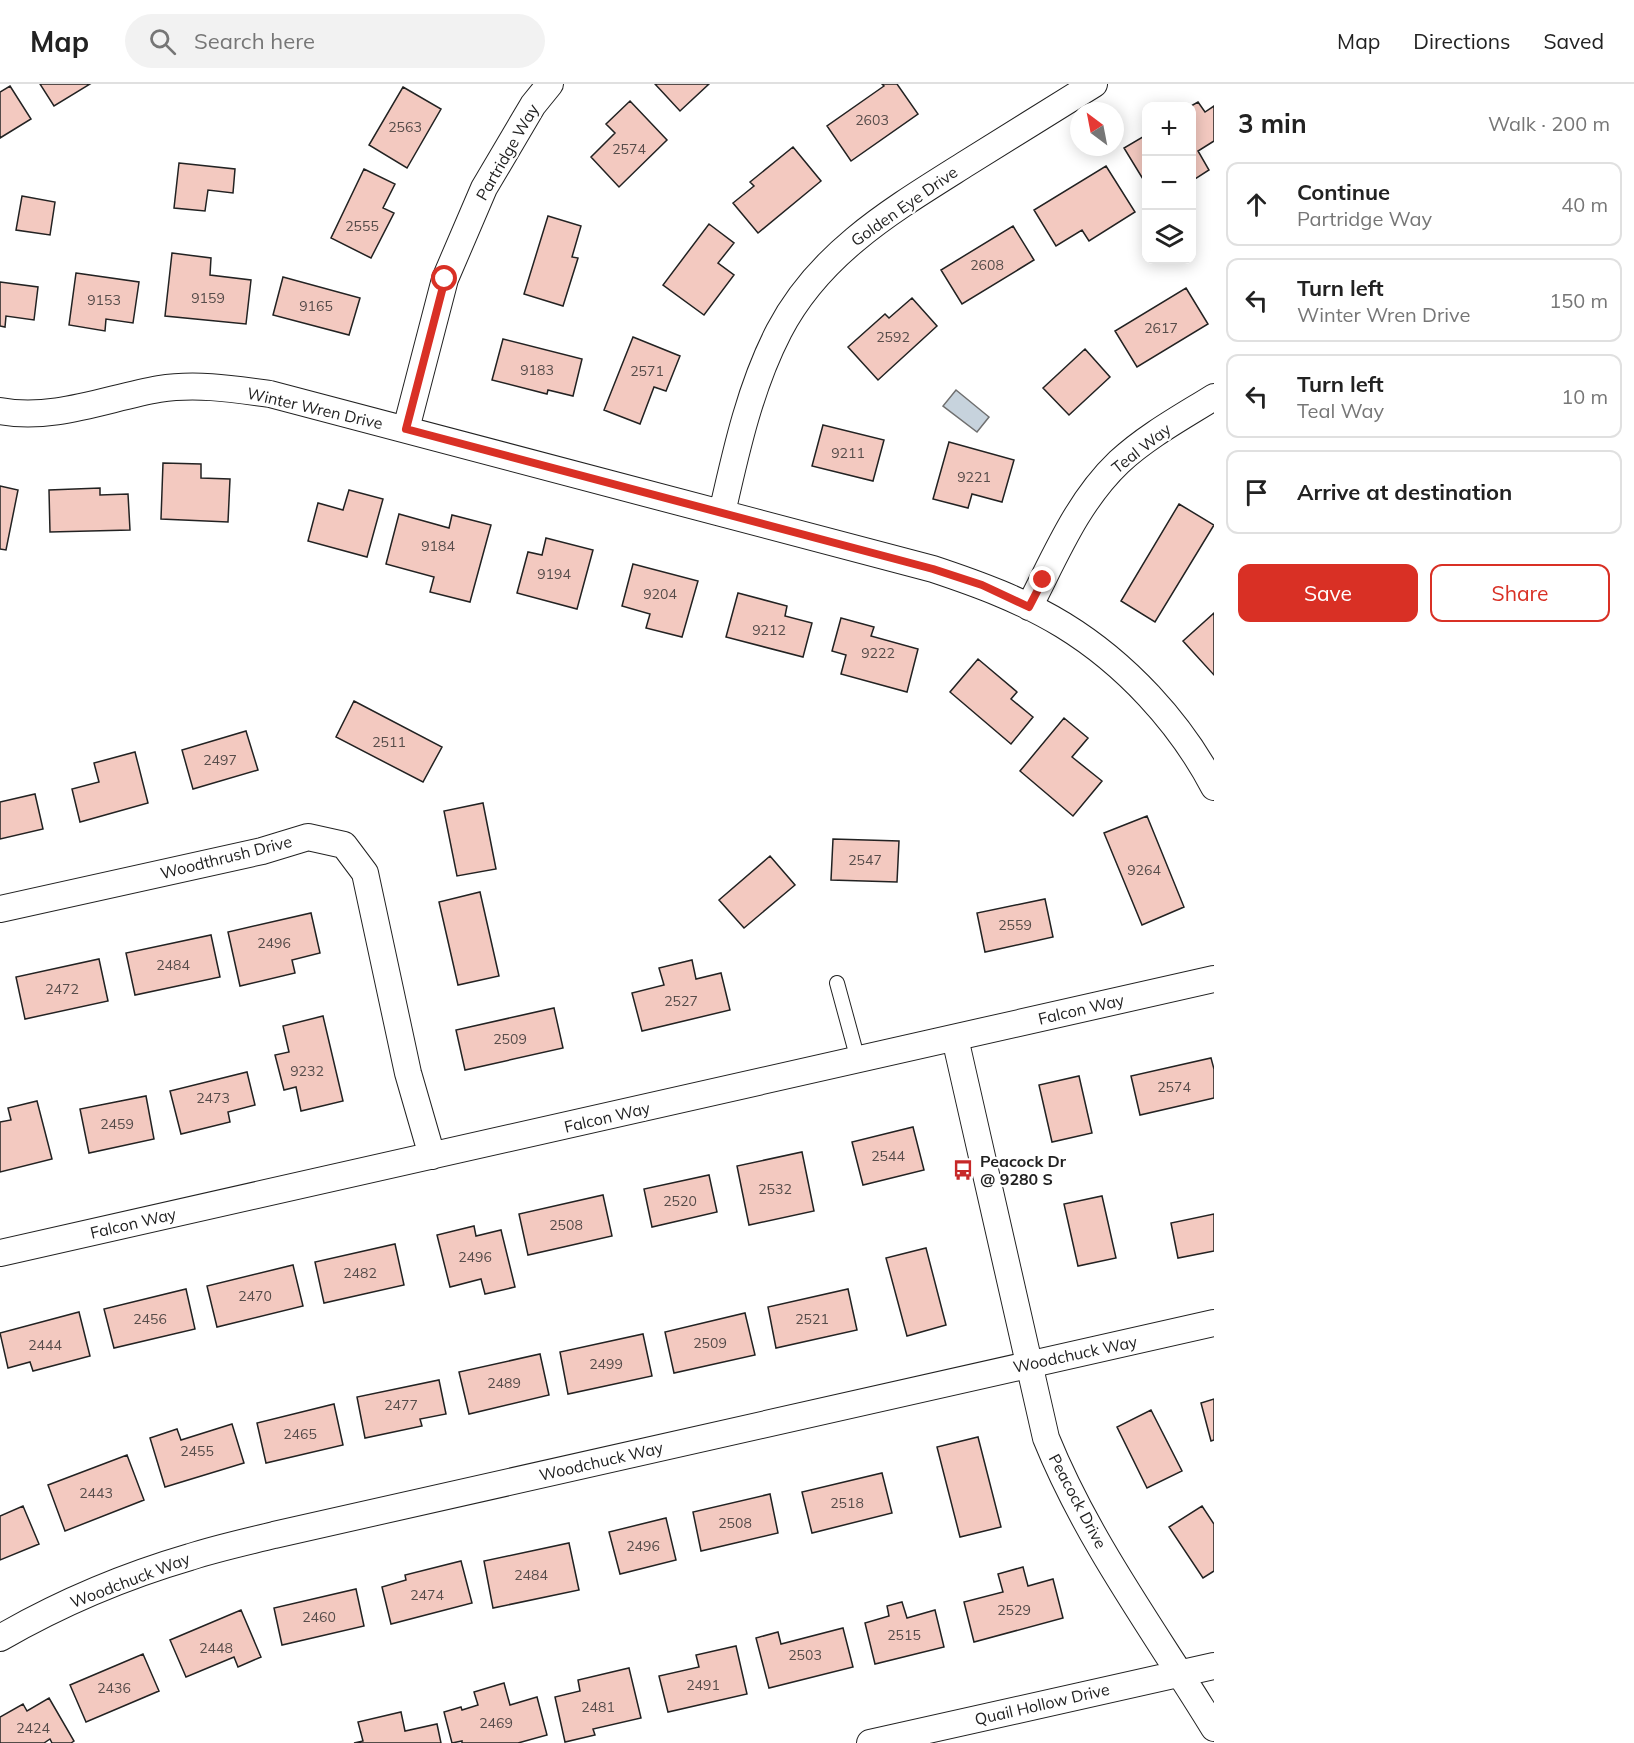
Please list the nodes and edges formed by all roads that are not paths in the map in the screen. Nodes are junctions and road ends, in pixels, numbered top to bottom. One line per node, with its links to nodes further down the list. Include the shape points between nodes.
1 (550, 84): 5 (street, Partridge Way, via 483,188 449,269)
2 (1094, 84): 6 (street, Golden Eye Drive, via 908,200 857,236 813,279 780,330 755,385)
3 (1214, 397): 7 (street, Teal Way, via 1144,441 1096,486 1077,513)
4 (0, 411): 5 (street, Winter Wren Drive, via 63,411 162,389 216,387 270,394)
5 (406, 429): 6 (street, Winter Wren Drive)
6 (722, 513): 7 (street, Winter Wren Drive, via 933,569 982,585)
7 (1029, 607): 8 (street, Winter Wren Drive, via 1100,651 1137,684 1173,724)
8 (1214, 787)
9 (0, 909): 14 (street, Woodthrush Drive, via 308,837 344,844 365,873 408,1073)
10 (1214, 979): 12 (street, Falcon Way)
11 (837, 983): 13 (lane)
12 (955, 1038): 13 (street, Falcon Way); 17 (street, Peacock Drive)
13 (858, 1060): 14 (street, Falcon Way)
14 (432, 1156): 15 (street, Falcon Way)
15 (0, 1253)
16 (1214, 1323): 17 (street, Woodchuck Way)
17 (1029, 1364): 18 (street, Woodchuck Way, via 200,1554 128,1578); 20 (street, Peacock Drive, via 1046,1438 1062,1479)
18 (0, 1638)
19 (1214, 1666): 20 (street, Quail Hollow Drive)
20 (1180, 1674): 21 (street, Peacock Drive); 22 (street, Quail Hollow Drive)
21 (1214, 1728)
22 (870, 1743)

